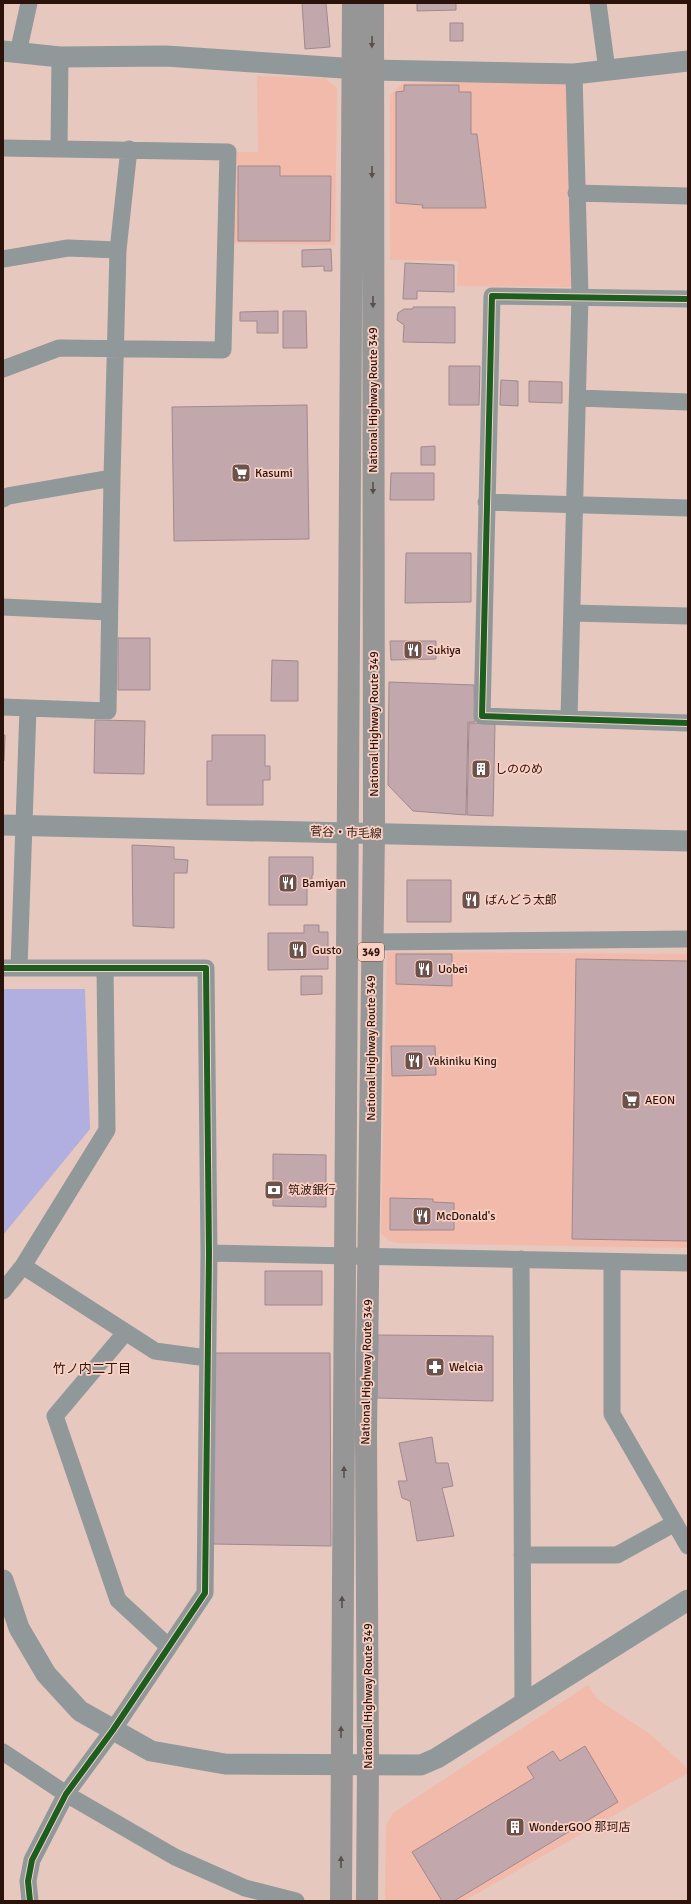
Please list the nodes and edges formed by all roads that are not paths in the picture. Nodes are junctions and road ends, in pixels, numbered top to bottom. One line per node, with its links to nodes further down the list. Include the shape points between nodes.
1 (29, 3): 5 (street)
2 (353, 3): 8 (highway, National Highway Route 349 / 349)
3 (373, 3): 8 (highway, National Highway Route 349 / 349, one-way to 8)
4 (598, 3): 9 (street)
5 (10, 52): 6 (street)
6 (60, 57): 8 (street, via 166,56); 13 (street)
7 (688, 61): 9 (street)
8 (363, 69): 10 (street); 38 (highway, National Highway Route 349 / 349); 39 (highway, National Highway Route 349 / 349, one-way to 39)
9 (607, 70): 10 (street)
10 (574, 74): 14 (street)
11 (3, 148): 13 (street)
12 (129, 148): 13 (street); 16 (street); 20 (street, via 228,152 223,350)
13 (60, 149)
14 (576, 194): 15 (street); 18 (street)
15 (688, 196)
16 (118, 250): 17 (street, via 68,248); 20 (street)
17 (3, 259)
18 (580, 296): 19 (street); 22 (street); 26 (street, via 492,296)
19 (688, 299)
20 (116, 348): 21 (street, via 59,348); 24 (street)
21 (3, 369)
22 (578, 398): 23 (street); 27 (street)
23 (688, 402)
24 (112, 478): 25 (street); 30 (street)
25 (5, 493)
26 (486, 502): 27 (street); 35 (street, via 482,716)
27 (575, 505): 28 (street); 31 (street)
28 (688, 508)
29 (3, 607): 30 (street)
30 (109, 612): 34 (street, via 108,711)
31 (572, 613): 32 (street); 35 (street)
32 (688, 616)
33 (3, 707): 34 (street)
34 (28, 708): 37 (street)
35 (569, 718): 36 (street)
36 (688, 723)
37 (13, 825): 38 (street, 菅谷・市毛線); 43 (street)
38 (349, 832): 39 (street, 菅谷・市毛線); 46 (highway, National Highway Route 349 / 349)
39 (374, 833): 40 (street, 菅谷・市毛線); 42 (highway, National Highway Route 349 / 349)
40 (688, 841)
41 (688, 939): 42 (street)
42 (372, 942): 47 (highway, National Highway Route 349 / 349)
43 (11, 968): 44 (street)
44 (105, 968): 45 (street, via 206,968); 51 (street, via 107,1130)
45 (209, 1253): 46 (street); 54 (street)
46 (345, 1257): 47 (street); 64 (highway, National Highway Route 349 / 349, one-way to 46)
47 (369, 1257): 48 (street); 65 (highway, National Highway Route 349 / 349, via 366,1435)
48 (521, 1259): 49 (street); 57 (street)
49 (612, 1262): 50 (street); 55 (street, via 612,1414)
50 (688, 1263)
51 (23, 1266): 52 (street); 53 (street)
52 (3, 1291)
53 (126, 1333): 54 (street, via 155,1351); 60 (street, via 55,1416 118,1600)
54 (207, 1358): 60 (street, via 205,1593)
55 (675, 1523): 56 (street); 57 (street, via 616,1555)
56 (688, 1546)
57 (522, 1555): 61 (street)
58 (3, 1580): 62 (street, via 19,1628 46,1674 80,1710)
59 (688, 1600): 61 (street)
60 (169, 1647): 62 (street)
61 (522, 1703): 65 (street, via 437,1758 421,1765)
62 (113, 1730): 64 (street, via 151,1751 194,1760 225,1764); 66 (street)
63 (3, 1752): 66 (street)
64 (341, 1764): 65 (street); 69 (highway, National Highway Route 349 / 349, one-way to 64)
65 (368, 1764): 70 (highway, National Highway Route 349 / 349)
66 (66, 1794): 67 (street, via 32,1860 28,1881); 68 (street, via 175,1857 245,1888)
67 (30, 1901)
68 (296, 1901)
69 (341, 1901)
70 (367, 1901)

